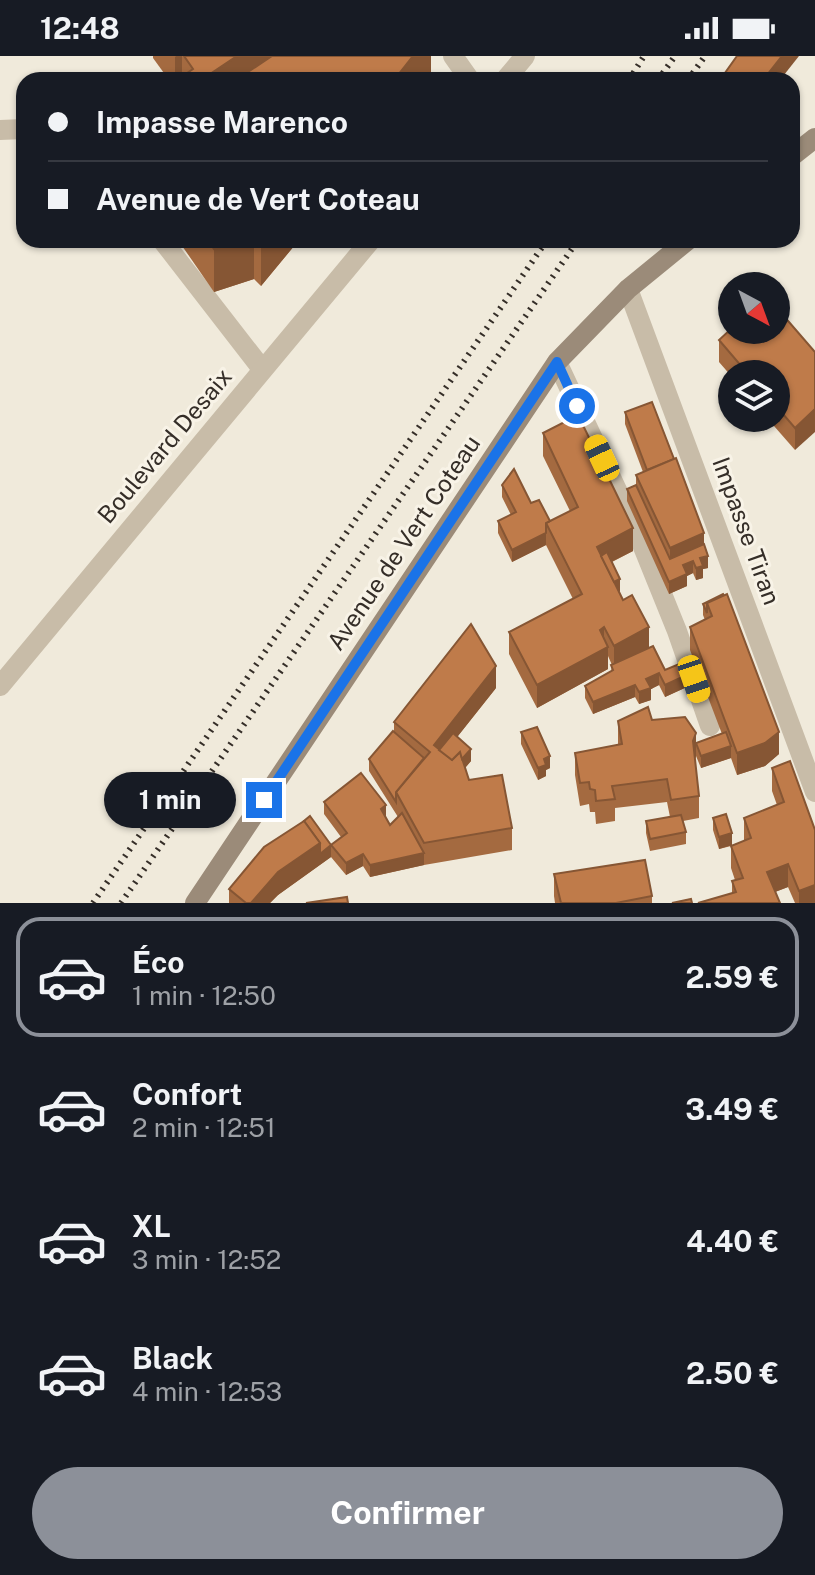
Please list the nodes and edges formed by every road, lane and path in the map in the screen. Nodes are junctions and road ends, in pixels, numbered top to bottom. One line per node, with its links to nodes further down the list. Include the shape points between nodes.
1 (525, 56): 2 (street)
2 (512, 72)
3 (168, 248): 8 (street)
4 (364, 248): 8 (street, Boulevard Desaix)
5 (678, 248): 6 (street, Avenue de Vert Coteau)
6 (628, 289): 7 (street, Avenue de Vert Coteau); 11 (street, Impasse Tiran)
7 (557, 362): 10 (street, via 639,537); 12 (street, Avenue de Vert Coteau)
8 (262, 369): 9 (street, Boulevard Desaix)
9 (0, 686)
10 (710, 726)
11 (815, 792)
12 (195, 903)

